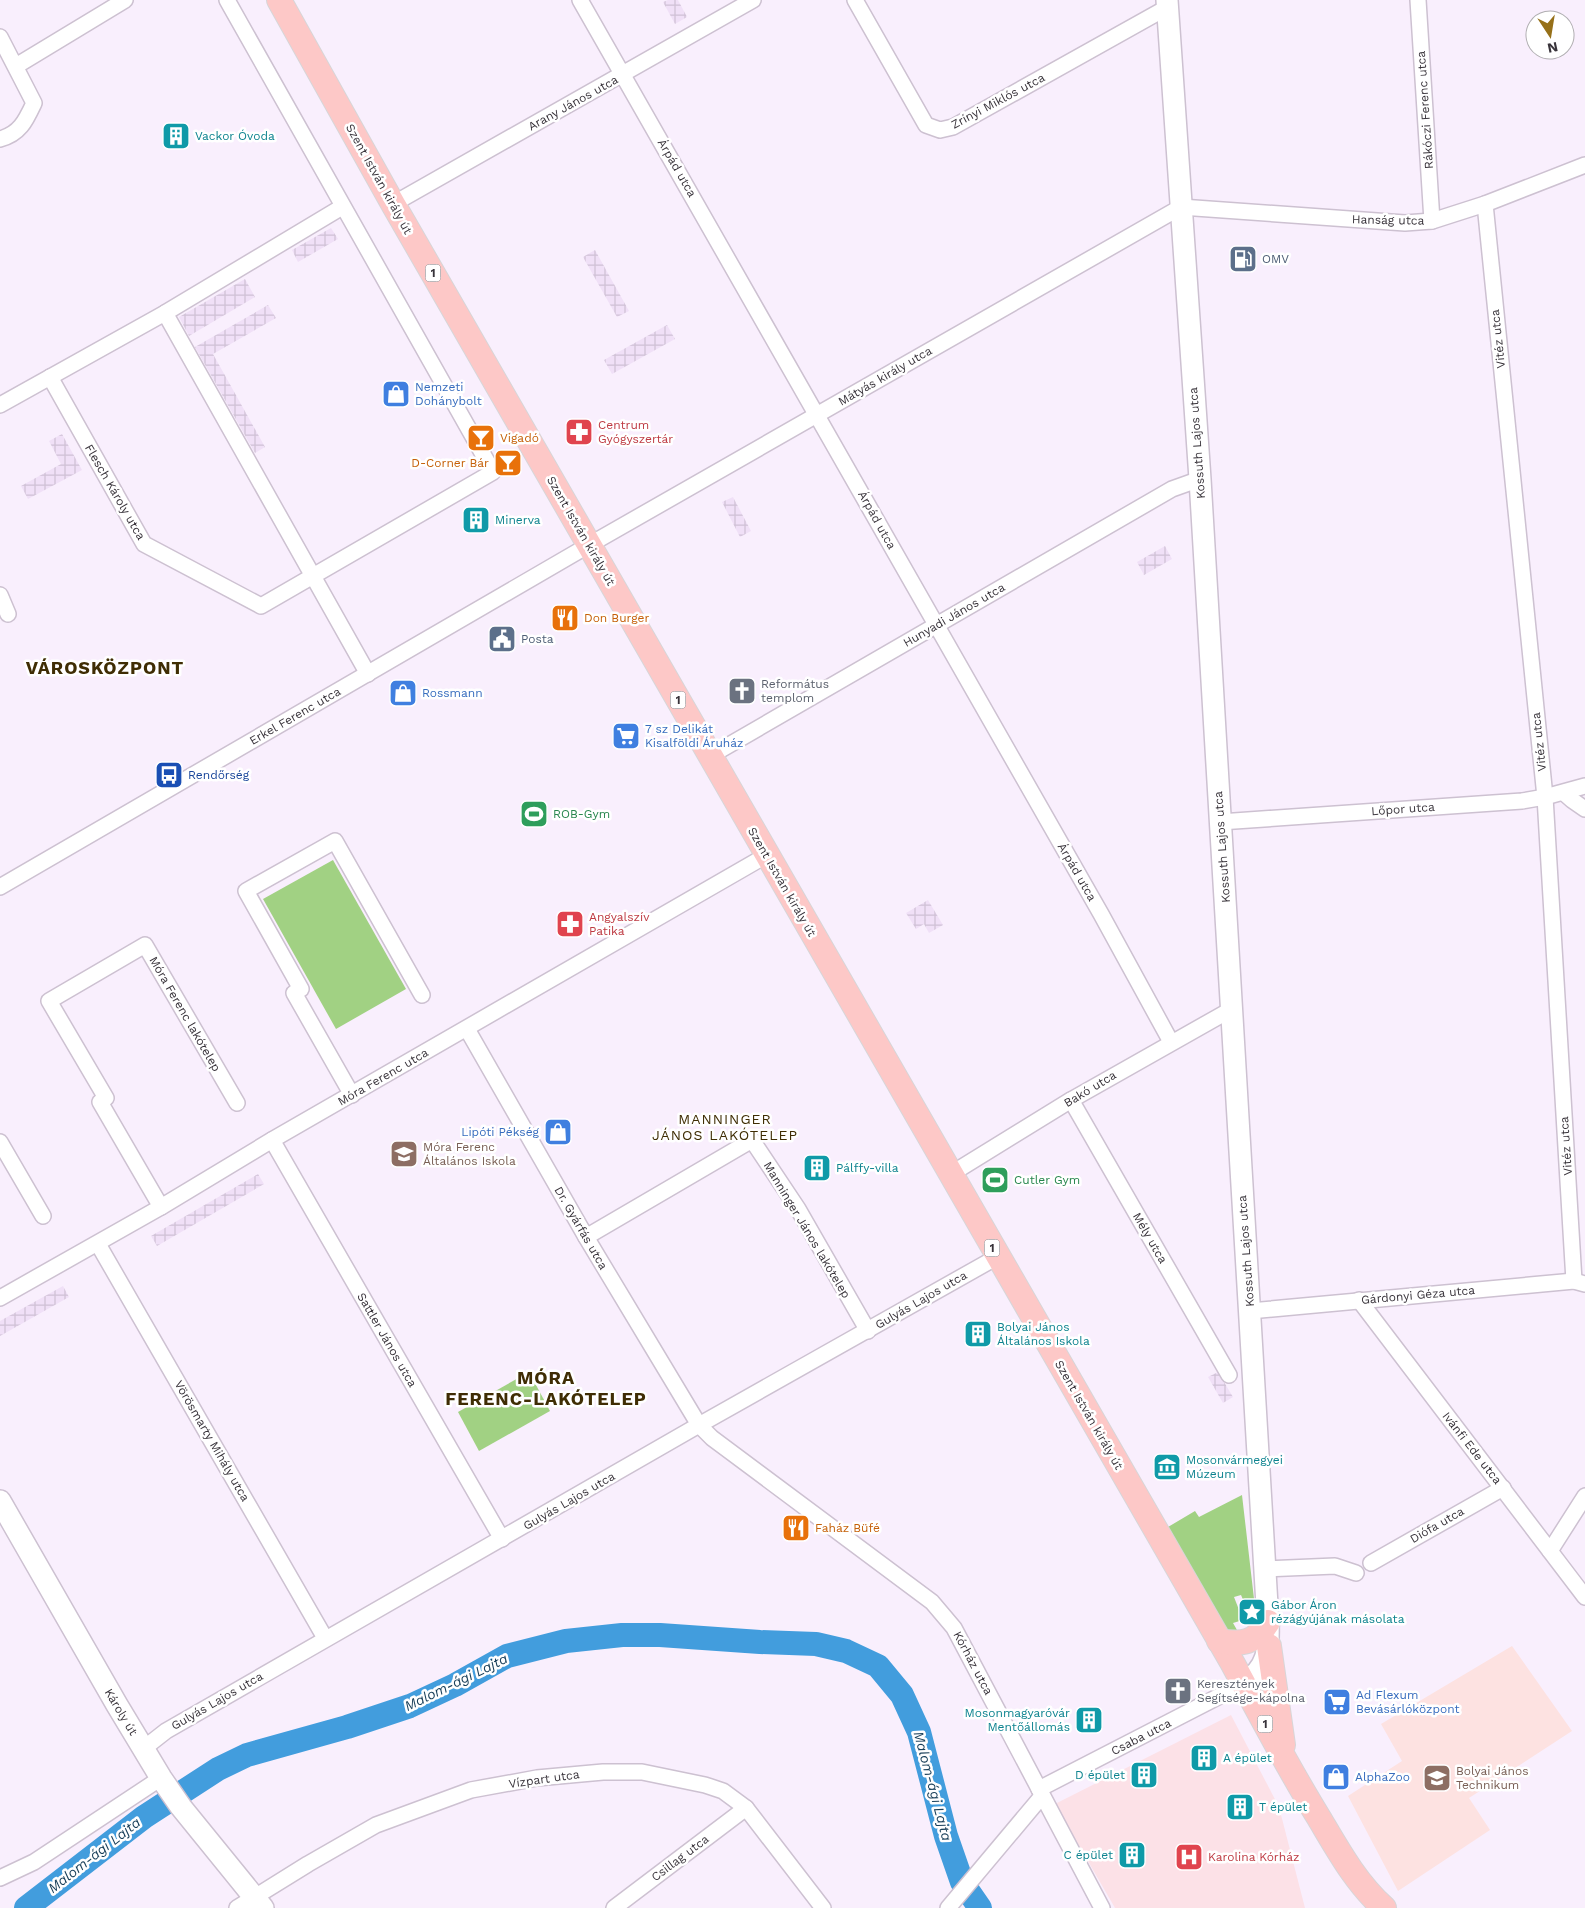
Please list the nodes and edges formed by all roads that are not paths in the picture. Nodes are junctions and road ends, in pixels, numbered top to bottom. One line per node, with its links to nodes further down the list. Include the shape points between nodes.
1 (125, 0): 10 (street)
2 (227, 0): 16 (street)
3 (279, 0): 14 (main road, Szent István király út / 1)
4 (580, 0): 11 (street, Árpád utca)
5 (753, 0): 11 (street, Arany János utca)
6 (855, 0): 8 (street, Zrínyi Miklós utca, via 926,124 940,130 953,127)
7 (1418, 0): 18 (street, Rákóczi Ferenc utca)
8 (1167, 4): 17 (main road, Kossuth Lajos utca)
9 (0, 37): 10 (street)
10 (16, 66): 12 (street, via 34,103 24,124)
11 (623, 74): 14 (street, Arany János utca); 22 (street, Árpád utca)
12 (0, 139)
13 (1585, 164): 15 (street, Hanság utca)
14 (393, 204): 24 (main road, Szent István király út / 1)
15 (1485, 204): 18 (street, Hanság utca); 33 (street, Vitéz utca)
16 (342, 207): 19 (street); 25 (street, via 493,472)
17 (1181, 207): 18 (street, Hanság utca, via 1405,223); 22 (street, Mátyás király utca); 23 (main road, Kossuth Lajos utca)
18 (1432, 221)
19 (165, 313): 20 (street); 25 (street, via 255,477)
20 (50, 377): 21 (street); 25 (street, Flesch Károly utca, via 144,544 261,606)
21 (0, 405)
22 (818, 415): 24 (street, Mátyás király utca); 28 (street, Árpád utca)
23 (1200, 479): 28 (street, Hunyadi János utca, via 1172,489); 35 (main road, Kossuth Lajos utca)
24 (589, 545): 29 (street, Erkel Ferenc utca); 30 (main road, Szent István király út / 1)
25 (314, 576): 29 (street)
26 (0, 595): 27 (street)
27 (8, 614)
28 (936, 626): 30 (street, Hunyadi János utca); 41 (street, Árpád utca)
29 (368, 674): 37 (street, Erkel Ferenc utca)
30 (710, 756): 36 (main road, Szent István király út / 1)
31 (1585, 786): 32 (street, Lőpor utca)
32 (1564, 793): 33 (street, Lőpor utca); 34 (street)
33 (1545, 797): 35 (street, Lőpor utca); 53 (street, Vitéz utca)
34 (1585, 809)
35 (1220, 822): 39 (main road, Kossuth Lajos utca)
36 (766, 855): 40 (street, Móra Ferenc utca); 47 (main road, Szent István király út / 1)
37 (0, 887)
38 (422, 995): 42 (street, via 335,841 246,891 301,989 294,993)
39 (1232, 1009): 41 (street, Bakó utca); 56 (main road, Kossuth Lajos utca)
40 (467, 1029): 42 (street, Móra Ferenc utca); 50 (street, Dr. Gyárfás utca)
41 (1171, 1042): 43 (street, Bakó utca)
42 (352, 1095): 45 (street, Móra Ferenc utca)
43 (1071, 1100): 47 (street, Bakó utca); 58 (street, Mély utca)
44 (237, 1103): 48 (street, Móra Ferenc lakótelep, via 145,945 50,1001 106,1098 100,1102)
45 (272, 1140): 48 (street, Móra Ferenc utca); 63 (street, Sattler János utca)
46 (0, 1142): 49 (street)
47 (951, 1174): 52 (main road, Szent István király út / 1)
48 (161, 1207): 51 (street, Móra Ferenc utca)
49 (42, 1216)
50 (586, 1237): 57 (street, Manninger János lakótelep, via 752,1140 798,1210); 59 (street, Dr. Gyárfás utca)
51 (98, 1244): 54 (street, Móra Ferenc utca); 70 (street, Vörösmarty Mihály utca)
52 (997, 1257): 57 (street, Gulyás Lajos utca); 71 (main road, Szent István király út / 1)
53 (1580, 1283): 55 (street, Gárdonyi Géza utca)
54 (0, 1298)
55 (1359, 1300): 56 (street, Gárdonyi Géza utca); 60 (street, Ivánfi Ede utca)
56 (1250, 1311): 66 (main road, Kossuth Lajos utca)
57 (868, 1331): 59 (street, Gulyás Lajos utca)
58 (1229, 1375)
59 (699, 1425): 63 (street, Gulyás Lajos utca); 77 (street, Kórház utca, via 932,1602 954,1628)
60 (1503, 1488): 64 (street, Ivánfi Ede utca); 65 (street, Diófa utca)
61 (1585, 1496): 64 (street)
62 (0, 1501): 74 (main road, Károly út)
63 (502, 1539): 70 (street, Gulyás Lajos utca)
64 (1550, 1550): 68 (street, Ivánfi Ede utca)
65 (1371, 1563)
66 (1266, 1569): 67 (street, via 1335,1566); 69 (main road, Kossuth Lajos utca)
67 (1356, 1573)
68 (1585, 1597)
69 (1268, 1622): 71 (main road, via 1262,1631 1245,1643); 72 (main road, Kossuth Lajos utca)
70 (325, 1638): 74 (street, Gulyás Lajos utca, via 166,1731)
71 (1219, 1641): 73 (main road, Szent István király út / 1)
72 (1268, 1646): 73 (main road, Kossuth Lajos utca, via 1265,1662 1256,1676); 75 (main road)
73 (1243, 1684): 75 (main road, Szent István király út / 1); 77 (street, Csaba utca)
74 (144, 1750): 76 (main road, Károly út)
75 (1286, 1764): 85 (main road, 1, via 1339,1852)
76 (164, 1783): 79 (street, via 34,1862); 80 (main road, Károly út)
77 (1040, 1793): 81 (street, Csaba utca); 84 (street, Kórház utca)
78 (746, 1808): 80 (street, Vízpart utca, via 723,1791 642,1772 537,1778 471,1790 376,1825); 82 (street, Csillag utca); 83 (street, Vízpart utca)
79 (0, 1878)
80 (252, 1904)
81 (950, 1905)
82 (614, 1908)
83 (823, 1908)
84 (1102, 1908)
85 (1384, 1908)

